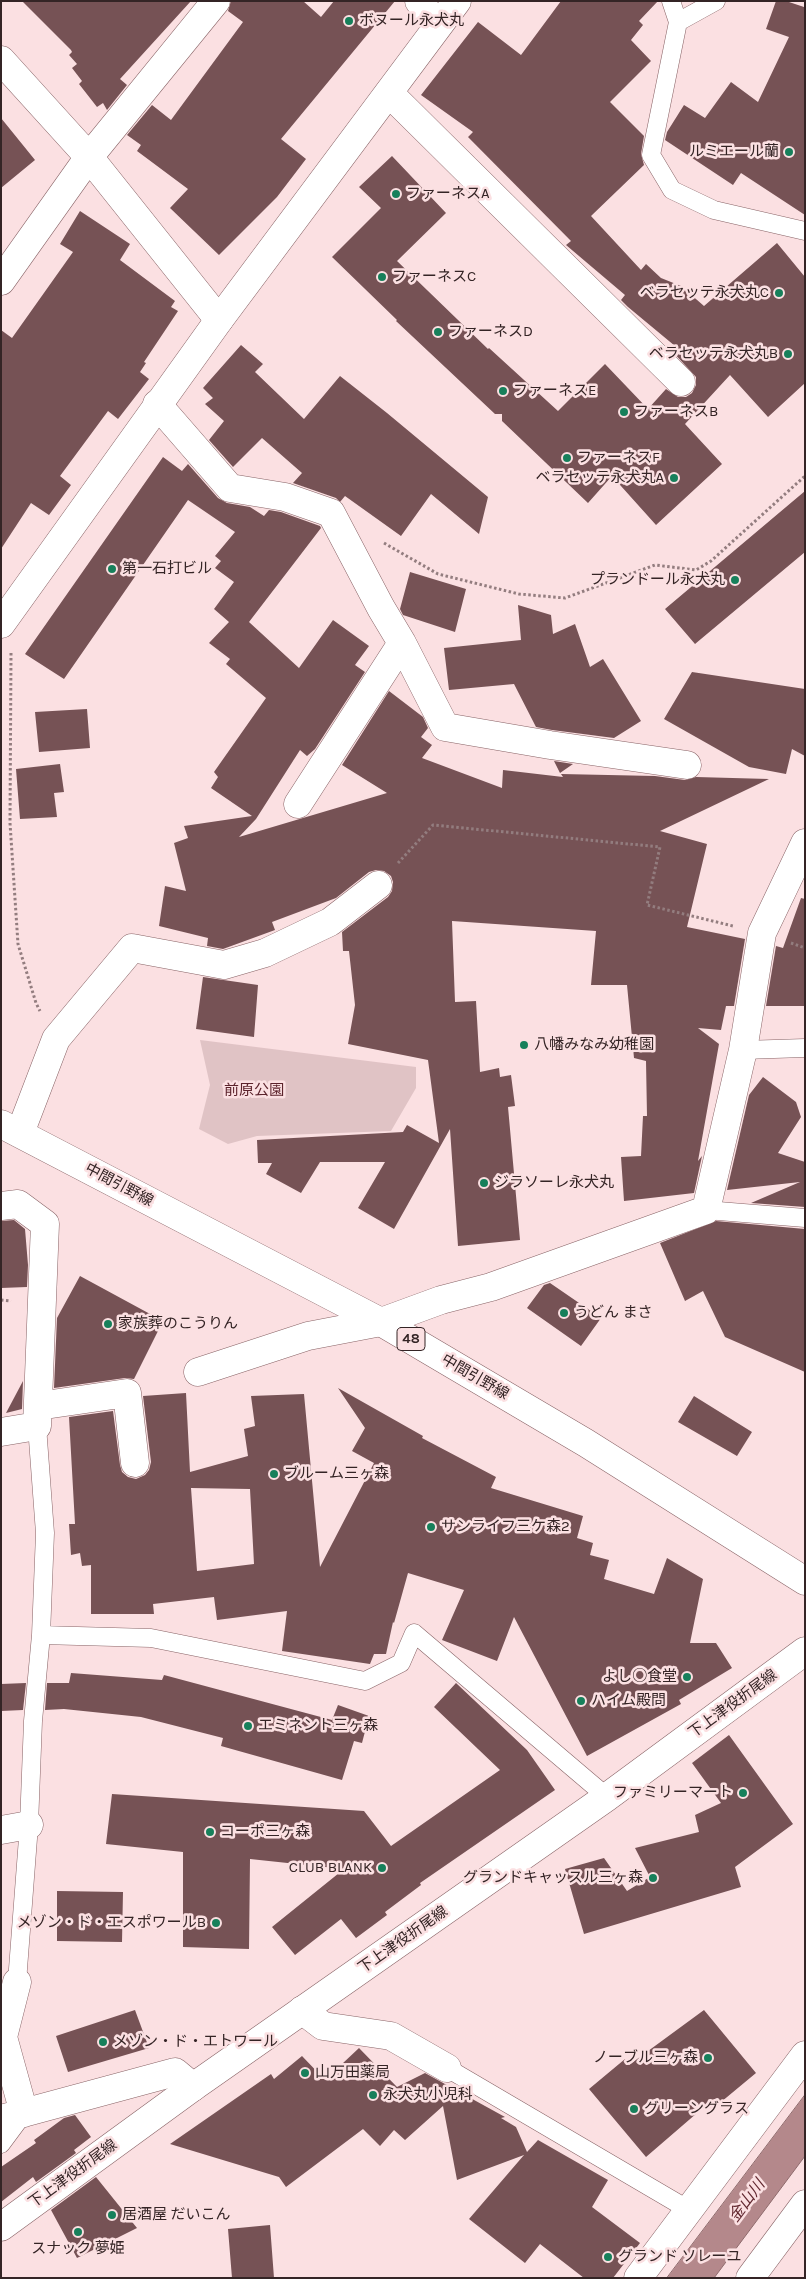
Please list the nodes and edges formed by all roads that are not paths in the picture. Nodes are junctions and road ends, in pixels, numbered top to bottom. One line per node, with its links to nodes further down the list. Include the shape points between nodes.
1 (216, 1): 10 (street)
2 (419, 1): 7 (street)
3 (456, 1): 7 (street)
4 (671, 1): 6 (lane)
5 (716, 1): 6 (lane)
6 (678, 22): 11 (lane, via 652,155 672,190 714,210)
7 (437, 25): 9 (street)
8 (1, 60): 10 (street)
9 (389, 93): 13 (street); 14 (street)
10 (89, 157): 12 (street); 13 (street)
11 (805, 231)
12 (1, 281)
13 (219, 320): 15 (street)
14 (681, 382)
15 (157, 404): 16 (street); 17 (street, via 230,488 285,497 331,513)
16 (6, 635)
17 (402, 643): 18 (street, via 445,727); 19 (street)
18 (687, 764)
19 (298, 804)
20 (805, 843): 23 (street, via 762,933)
21 (378, 885): 24 (street, via 330,922 265,953 224,965 132,948 56,1039)
22 (805, 1048): 23 (lane)
23 (743, 1050): 26 (street)
24 (10, 1129): 28 (street, 中間引野線 / 48)
25 (1, 1206): 30 (street, via 18,1204 45,1224)
26 (706, 1210): 27 (lane); 28 (street, via 491,1287 441,1300)
27 (805, 1218)
28 (381, 1322): 29 (street, via 308,1336); 33 (street, 中間引野線 / 48, via 586,1443)
29 (198, 1372)
30 (38, 1416): 31 (street); 32 (street, via 127,1393); 34 (lane, via 45,1533)
31 (1, 1432)
32 (135, 1463)
33 (805, 1581)
34 (41, 1635): 36 (lane, via 151,1638 365,1681 401,1662 414,1633); 37 (lane, via 33,1721)
35 (805, 1652): 36 (street, 下上津役折尾線)
36 (607, 1797): 40 (street, 下上津役折尾線)
37 (29, 1825): 38 (street); 39 (lane)
38 (1, 1830)
39 (17, 1982): 44 (street, via 3,2037)
40 (302, 2010): 42 (street, via 323,2026 391,2036); 43 (street, 下上津役折尾線)
41 (805, 2055): 46 (street)
42 (446, 2068): 46 (lane)
43 (193, 2087): 44 (street, via 175,2072); 48 (street, 下上津役折尾線)
44 (13, 2116): 45 (lane)
45 (1, 2144)
46 (689, 2210): 49 (street)
47 (800, 2220): 50 (street)
48 (1, 2228)
49 (638, 2278)
50 (750, 2278)

